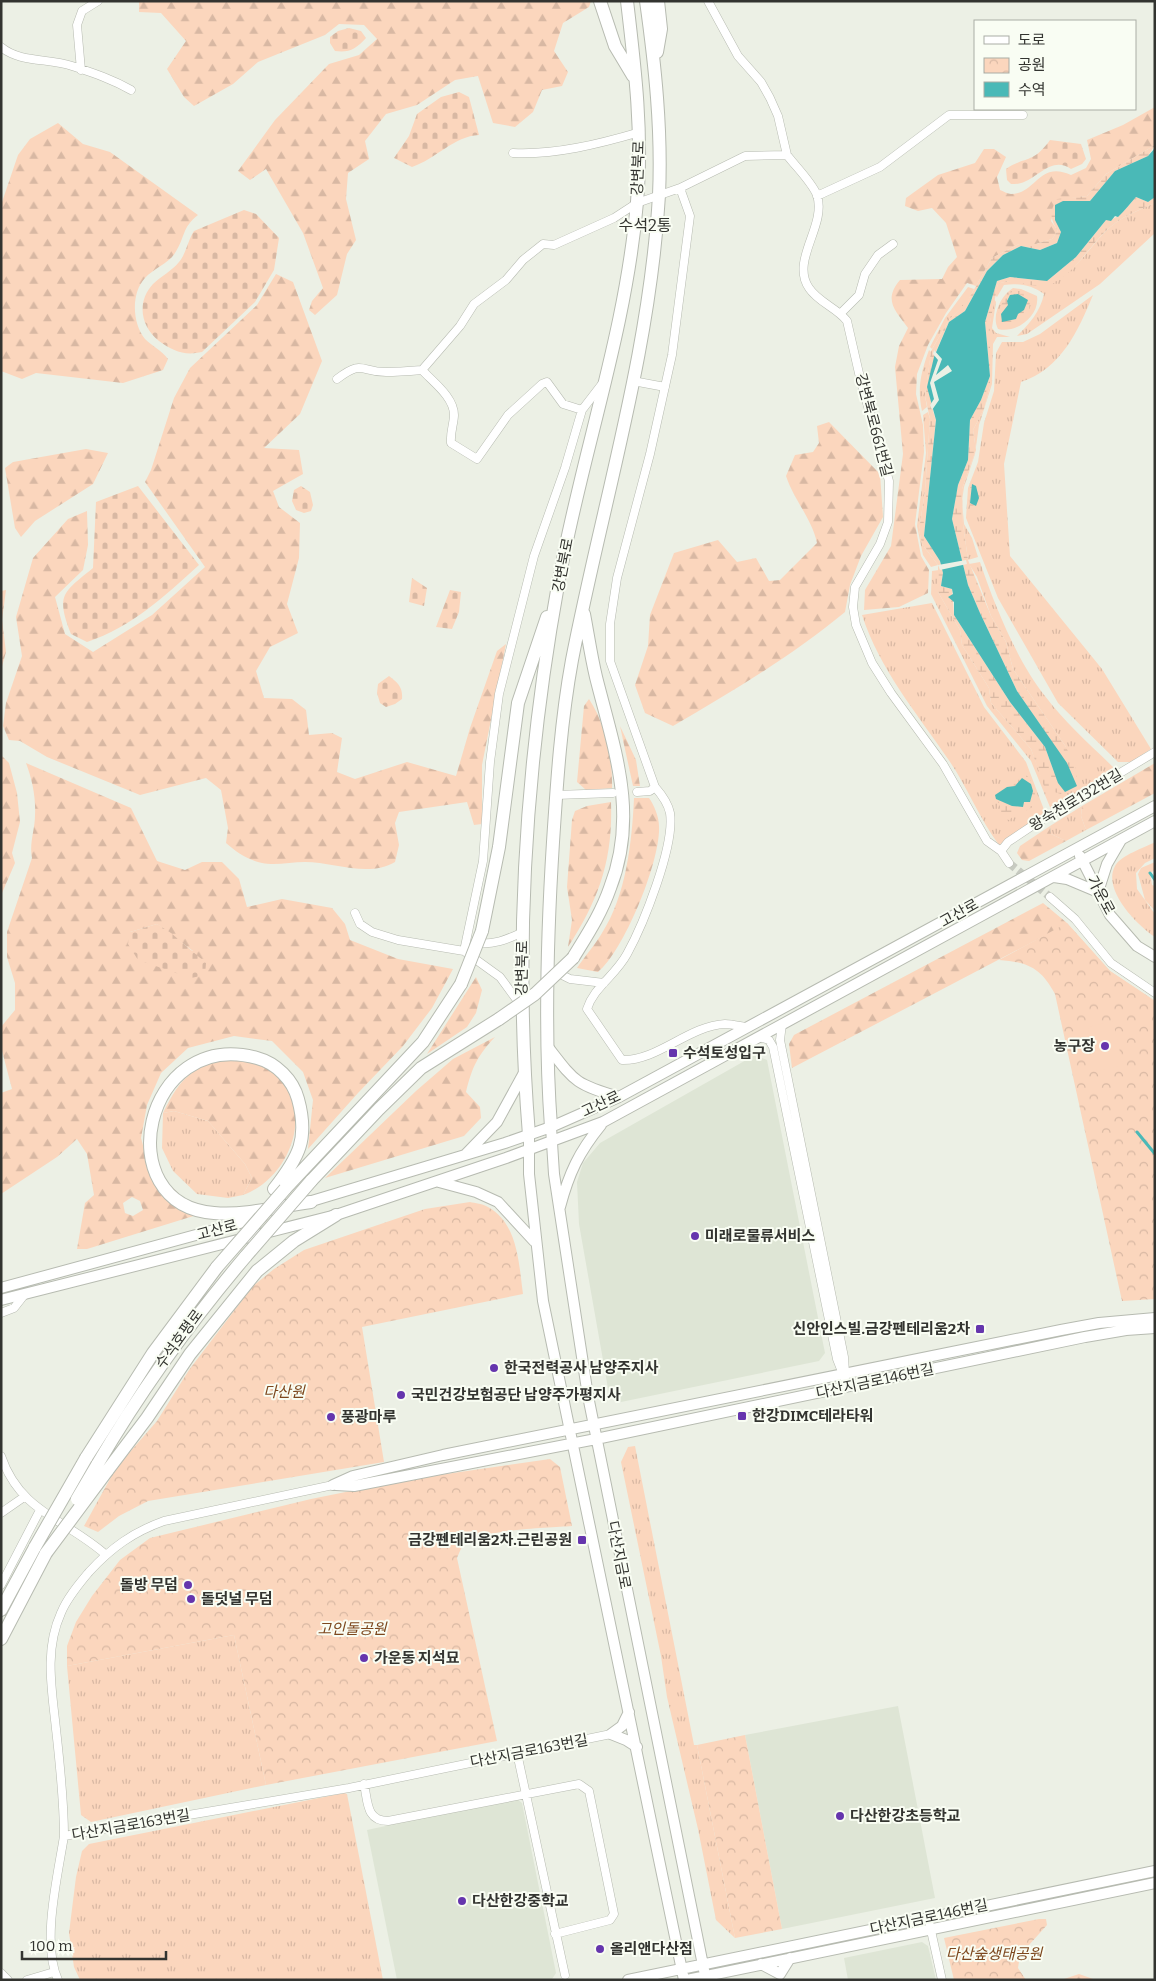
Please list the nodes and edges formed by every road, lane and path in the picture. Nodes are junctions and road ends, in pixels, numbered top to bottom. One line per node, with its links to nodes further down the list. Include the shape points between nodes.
1 (98, 1): 9 (street, via 82,11 77,25)
2 (600, 1): 10 (highway, via 615,46)
3 (627, 1): 10 (highway, 강변북로)
4 (646, 1): 8 (highway, 강변북로)
5 (658, 1): 8 (highway, via 661,29)
6 (708, 1): 15 (street, via 738,56 770,98 778,116)
7 (1, 47): 9 (street, via 12,56 51,61)
8 (655, 65): 17 (highway, 강변북로)
9 (81, 70): 11 (street, via 109,78)
10 (636, 82): 13 (highway, 강변북로)
11 (130, 90)
12 (1023, 114): 18 (street, via 949,115 880,167)
13 (640, 132): 14 (street, via 611,141 535,154); 19 (highway, 강변북로)
14 (513, 153)
15 (787, 155): 16 (street, via 745,156); 18 (street)
16 (680, 188): 17 (street); 26 (street, via 689,223 672,355)
17 (658, 196): 19 (street); 25 (highway, 강변북로, via 655,245)
18 (817, 196): 21 (street, 강변북로661번길, via 819,215 804,272 810,289)
19 (637, 203): 22 (street, via 614,218 554,246 543,244 506,280 474,304); 23 (highway, 강변북로, via 624,297)
20 (893, 244): 21 (street, via 878,255 865,274 859,295)
21 (841, 312): 39 (street, 강변북로661번길, via 850,330 889,482 888,522 880,544 855,587 853,607 856,625 872,663 891,693 943,764 987,841)
22 (422, 370): 24 (street, via 383,372 363,366 350,369); 27 (street, via 453,406 451,443 477,459 508,416 542,384 547,382 563,404)
23 (607, 378): 27 (street); 28 (highway, 강변북로)
24 (337, 379)
25 (633, 381): 26 (street); 29 (highway, 강변북로)
26 (664, 387): 31 (street, via 617,578 610,624 610,661)
27 (582, 410): 47 (street, via 534,556 499,694 483,861)
28 (558, 584): 46 (highway, 강변북로, via 537,721); 67 (highway, 수석호평로, bridge, via 518,703 499,847 482,931 462,984 423,1042 400,1068)
29 (583, 608): 34 (highway, 강변북로, via 572,662); 85 (highway, 수석호평로, bridge, via 624,800 622,833 611,886 589,934 573,958 535,994 421,1068 311,1181 204,1305 163,1360 127,1414)
30 (1155, 752): 39 (street, 왕숙천로132번길, via 1008,842)
31 (655, 787): 32 (street, via 650,791); 51 (street, via 664,797 670,812 671,832 662,866 627,954)
32 (637, 792)
33 (613, 793): 34 (street)
34 (556, 795): 50 (highway, 강변북로)
35 (1155, 806): 38 (street, 고산로)
36 (1155, 821): 37 (street, 고산로)
37 (1122, 840): 40 (street, 고산로); 43 (street, via 1107,864)
38 (1075, 848): 40 (street, 가운로); 55 (street, 고산로, via 931,929)
39 (1001, 852): 41 (street, 강변북로661번길)
40 (1082, 860): 42 (street, 고산로); 43 (street, 가운로)
41 (1010, 863)
42 (1054, 877): 43 (street); 54 (street, 고산로)
43 (1098, 892): 49 (street, 가운로, via 1110,915 1137,946)
44 (1050, 897): 52 (street, via 1111,962)
45 (355, 912): 48 (street, via 360,924 372,932 398,940)
46 (523, 932): 47 (street, via 502,942); 53 (highway, 강변북로)
47 (466, 942): 48 (street)
48 (464, 951): 53 (street, via 500,977)
49 (1155, 957)
50 (547, 968): 51 (street, via 570,979); 57 (highway, 강변북로)
51 (604, 983): 55 (street, via 591,995 587,1009 622,1060 636,1060 704,1029 725,1024)
52 (1155, 993)
53 (522, 1007): 58 (highway, 강변북로)
54 (782, 1024): 56 (street, 고산로); 78 (street, 다산지금로146번길, via 780,1040 844,1357)
55 (745, 1026): 59 (street, 고산로)
56 (759, 1037): 60 (street, 고산로); 78 (street, 다산지금로146번길, via 768,1040 773,1047 837,1359)
57 (548, 1047): 59 (street, via 569,1076 580,1084); 61 (highway, 강변북로)
58 (526, 1070): 62 (highway, 강변북로); 65 (street, via 497,1122)
59 (619, 1097): 61 (street, 고산로)
60 (603, 1122): 63 (street, 고산로); 69 (street, via 583,1148 569,1175)
61 (551, 1127): 62 (street, 고산로); 63 (street, 다산지금로)
62 (529, 1135): 64 (street, 다산지금로); 65 (street, 고산로)
63 (552, 1142): 64 (street, 고산로); 69 (street, 다산지금로)
64 (529, 1150): 66 (street, 고산로); 71 (street, 다산지금로)
65 (463, 1156): 68 (street, 고산로)
66 (438, 1182): 70 (street, 고산로); 71 (street, via 476,1192 498,1202)
67 (280, 1189): 68 (highway, via 302,1140 303,1120 298,1096 292,1086 274,1066 246,1055 219,1055 200,1060 187,1068 163,1092 155,1107 150,1129 154,1165 167,1190 193,1208 213,1213); 90 (highway, 수석호평로, bridge, via 153,1353 86,1458)
68 (311, 1202): 72 (street, 고산로)
69 (559, 1210): 80 (street, 다산지금로)
70 (336, 1215): 73 (street, 고산로); 85 (highway, via 294,1241 257,1271 190,1354 147,1418)
71 (534, 1241): 81 (street, 다산지금로)
72 (1, 1288)
73 (25, 1294): 74 (street, 고산로); 75 (street, via 14,1308)
74 (1, 1300)
75 (1, 1313)
76 (1155, 1318): 78 (street, 다산지금로146번길, via 1082,1326)
77 (1155, 1328): 79 (street, 다산지금로146번길, via 1084,1337)
78 (844, 1375): 79 (street); 80 (street, 다산지금로146번길)
79 (848, 1387): 82 (street, 다산지금로146번길)
80 (593, 1426): 81 (street, 다산지금로163번길); 82 (street, 다산지금로)
81 (569, 1431): 83 (street, 다산지금로); 86 (street, 다산지금로163번길, via 444,1455 353,1476)
82 (596, 1439): 83 (street, 다산지금로163번길); 110 (street, 다산지금로)
83 (572, 1443): 86 (street, 다산지금로163번길, via 354,1486); 96 (street, 다산지금로)
84 (1, 1456): 87 (street, via 8,1476)
85 (102, 1468): 90 (highway, 수석호평로, bridge)
86 (333, 1485): 91 (street, 다산지금로163번길, via 164,1521 141,1529)
87 (24, 1497): 88 (street); 89 (street)
88 (40, 1510): 91 (street, via 92,1542); 92 (street)
89 (1, 1513)
90 (40, 1550): 94 (highway, 수석호평로); 95 (highway, 수석호평로)
91 (105, 1554): 102 (street, 다산지금로163번길, via 61,1612 52,1644 50,1670 64,1805)
92 (4, 1578): 93 (street)
93 (1, 1585)
94 (1, 1610)
95 (1, 1639)
96 (629, 1712): 97 (street, via 622,1726); 98 (street, 다산지금로)
97 (611, 1734): 98 (street); 99 (street, 다산지금로163번길)
98 (637, 1747): 113 (street, 다산지금로)
99 (517, 1753): 100 (street, 다산지금로163번길); 101 (street)
100 (364, 1784): 101 (street, via 370,1813 379,1821); 102 (street, 다산지금로163번길)
101 (525, 1794): 107 (street); 107 (street, via 579,1784 589,1791 614,1914 610,1920)
102 (64, 1836): 111 (street, via 52,1929)
103 (1155, 1871): 105 (street, 다산지금로146번길)
104 (1155, 1883): 106 (street, 다산지금로146번길)
105 (928, 1917): 106 (street); 110 (street, 다산지금로146번길)
106 (931, 1928): 108 (street, 다산지금로146번길); 121 (street)
107 (555, 1934): 115 (street)
108 (790, 1958): 109 (street, 다산지금로146번길); 114 (street)
109 (761, 1964): 114 (street); 116 (street, 다산지금로146번길)
110 (703, 1965): 113 (street, 다산지금로146번길); 116 (street, 다산지금로)
111 (54, 1972): 118 (street); 119 (street)
112 (1, 1973): 117 (street)
113 (684, 1976): 116 (street, 다산지금로146번길); 120 (street)
114 (780, 1977)
115 (567, 1978)
116 (705, 1978)
117 (8, 1980)
118 (28, 1980)
119 (58, 1980)
120 (628, 1980)
121 (942, 1980)

